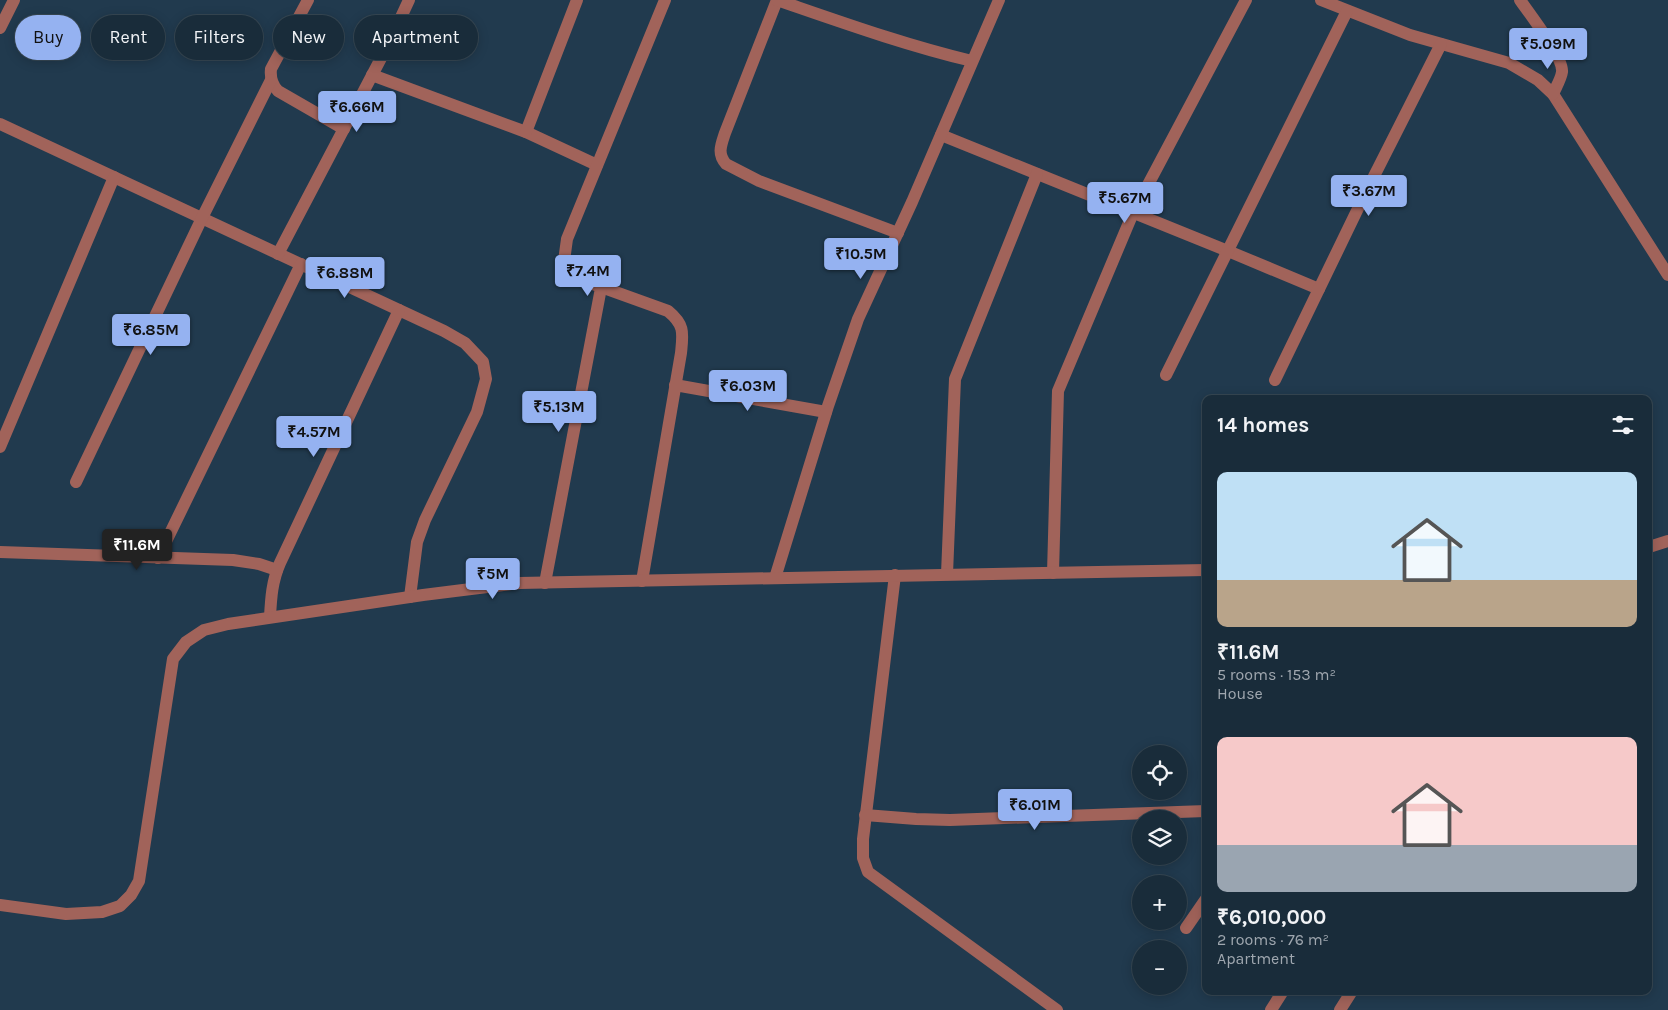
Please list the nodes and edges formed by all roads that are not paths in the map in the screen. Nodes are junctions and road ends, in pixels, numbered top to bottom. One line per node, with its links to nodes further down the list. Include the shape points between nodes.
1 (14, 0): 12 (street)
2 (308, 0): 16 (street, via 271,69)
3 (409, 0): 15 (street)
4 (577, 0): 20 (street)
5 (665, 0): 22 (street)
6 (777, 0): 14 (street, via 879,36); 27 (street, via 725,133 720,148 722,160 759,181)
7 (998, 0): 14 (street)
8 (1246, 0): 25 (street)
9 (1321, 0): 11 (street)
10 (1520, 0): 17 (street, via 1562,66)
11 (1348, 11): 13 (street); 28 (street)
12 (0, 28)
13 (1441, 44): 17 (street, via 1508,63 1538,80); 33 (street)
14 (972, 61): 21 (street)
15 (372, 75): 19 (street); 20 (street)
16 (271, 80): 19 (street, via 278,91); 26 (street)
17 (1553, 94): 31 (street)
18 (0, 124): 24 (street)
19 (344, 129): 29 (street)
20 (526, 132): 22 (street)
21 (941, 135): 23 (street); 27 (street)
22 (597, 165): 32 (street, via 567,239 564,261 567,267)
23 (1037, 174): 25 (street); 48 (street, via 954,379)
24 (114, 177): 26 (street); 39 (street)
25 (1134, 213): 28 (street); 47 (street, via 1058,391)
26 (202, 218): 29 (street); 40 (street)
27 (898, 234): 38 (street, via 858,319)
28 (1228, 251): 33 (street); 35 (street)
29 (278, 254): 30 (street)
30 (301, 264): 34 (street); 44 (street)
31 (1668, 275)
32 (601, 288): 37 (street, via 668,311 677,318 683,330); 52 (street)
33 (1319, 289): 36 (street)
34 (399, 310): 45 (street); 53 (street, via 465,344 483,362 486,379 477,412 417,542)
35 (1166, 375)
36 (1276, 380)
37 (675, 385): 38 (street); 51 (street)
38 (826, 412): 50 (street)
39 (0, 447)
40 (76, 482)
41 (1668, 540): 42 (street)
42 (1652, 547)
43 (0, 552): 44 (street)
44 (158, 558): 45 (street, via 233,560)
45 (277, 570): 54 (street, via 271,593)
46 (1202, 570): 47 (street)
47 (1053, 573): 48 (street)
48 (947, 574): 49 (street)
49 (895, 575): 50 (street); 56 (street)
50 (775, 578): 51 (street)
51 (642, 581): 52 (street)
52 (545, 583): 53 (street, via 520,583)
53 (410, 597): 54 (street)
54 (270, 617): 58 (street, via 204,630 186,642 174,659 139,881 131,895 120,906 102,912 66,914)
55 (1202, 811): 56 (street, via 950,820)
56 (866, 815): 62 (street, via 863,858 868,872)
57 (1202, 904): 59 (street)
58 (0, 905)
59 (1187, 926)
60 (1280, 995): 63 (street)
61 (1349, 995): 64 (street)
62 (1057, 1010)
63 (1271, 1010)
64 (1340, 1010)

